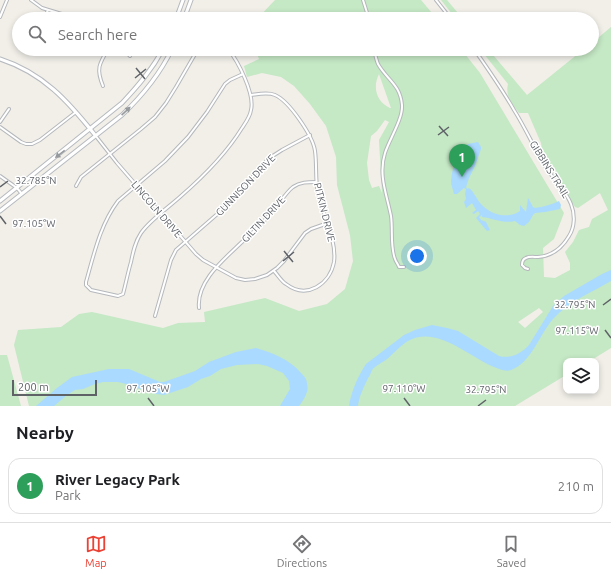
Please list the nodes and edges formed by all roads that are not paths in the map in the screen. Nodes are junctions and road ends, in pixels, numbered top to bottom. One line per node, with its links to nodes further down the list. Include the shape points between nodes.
1 (7, 0): 13 (street)
2 (31, 0): 7 (street)
3 (183, 0): 9 (main road)
4 (191, 0): 10 (main road)
5 (363, 0): 11 (street)
6 (436, 0): 12 (street)
7 (48, 10): 8 (street)
8 (54, 12)
9 (179, 12)
10 (187, 12)
11 (367, 12)
12 (445, 12)
13 (0, 17)
14 (104, 56): 23 (street, via 99,68)
15 (159, 56): 29 (main road, via 138,87)
16 (168, 56): 30 (main road, one-way to 16, via 122,115 139,98)
17 (194, 56): 32 (street, via 180,82 155,116)
18 (234, 56): 22 (street)
19 (376, 56): 44 (street, via 378,63 401,96 402,108 398,123 384,154 383,181 391,216 394,258 400,267)
20 (479, 56): 46 (street, GIBBINS TRAIL, via 514,110 546,168 572,204 574,217 571,234 562,246 549,255 524,259 522,265)
21 (0, 59): 26 (main road, LINCOLN DRIVE, via 22,68 46,83)
22 (243, 74): 24 (street); 36 (street, via 225,84 188,137)
23 (103, 86)
24 (251, 95): 31 (street, PITKIN DRIVE, via 266,94 283,100); 41 (street, via 249,117 238,135 206,172)
25 (9, 109): 27 (street)
26 (76, 112): 28 (street, via 32,144 21,142); 29 (main road, LINCOLN DRIVE)
27 (0, 122)
28 (0, 127)
29 (91, 129): 30 (main road, LINCOLN DRIVE); 37 (main road, one-way to 37)
30 (95, 135): 32 (street, LINCOLN DRIVE); 38 (main road)
31 (310, 135): 34 (street, PITKIN DRIVE, via 315,150); 43 (street, GUNNISON DRIVE, via 268,159 230,203)
32 (110, 154): 35 (street, via 82,177); 36 (street, LINCOLN DRIVE)
33 (0, 176): 37 (street)
34 (316, 182): 42 (street, PITKIN DRIVE, via 322,210); 45 (street, GILTIN DRIVE, via 302,182 292,188 254,232)
35 (76, 186)
36 (136, 186): 41 (street, LINCOLN DRIVE); 41 (street, via 118,201 107,216 86,282 91,290 118,296 123,294 137,240 145,228)
37 (17, 188): 38 (street); 39 (main road)
38 (22, 194): 40 (main road)
39 (0, 201)
40 (0, 211)
41 (161, 214): 43 (street, LINCOLN DRIVE)
42 (328, 223): 47 (street, LINCOLN DRIVE, via 305,233); 47 (street, PITKIN DRIVE, via 334,262 326,280 313,289 295,289 286,284)
43 (186, 242): 45 (street, LINCOLN DRIVE, via 196,254); 49 (street, GUNNISON DRIVE, via 176,250 171,260)
44 (404, 267)
45 (216, 268): 47 (street, LINCOLN DRIVE, via 245,280 263,277); 48 (street, GILTIN DRIVE, via 200,293)
46 (528, 269)
47 (274, 271)
48 (199, 308)
49 (155, 316)

